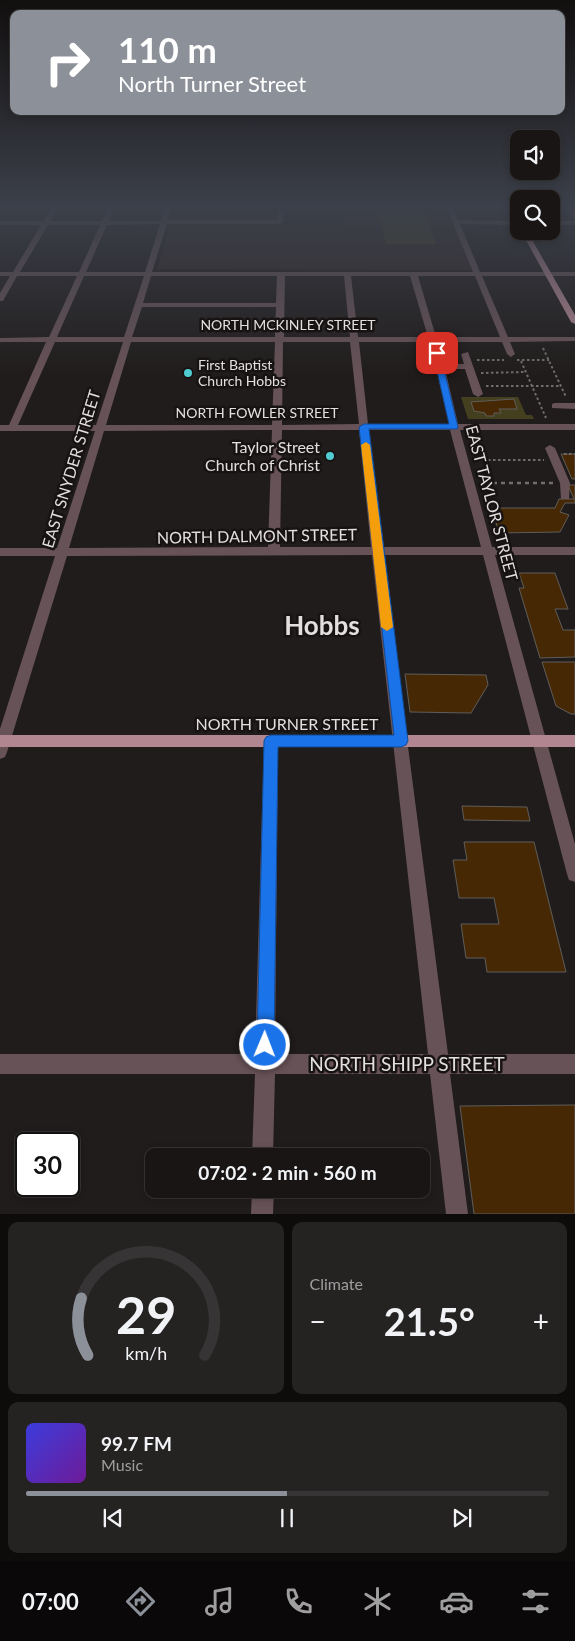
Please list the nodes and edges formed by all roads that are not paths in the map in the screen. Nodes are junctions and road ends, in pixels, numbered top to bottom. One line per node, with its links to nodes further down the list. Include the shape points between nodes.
1 (22, 263): 10 (street)
2 (87, 263): 11 (street)
3 (151, 263): 12 (street, EAST SNYDER STREET)
4 (473, 263): 8 (street)
5 (542, 263): 14 (main road)
6 (347, 273): 7 (street); 13 (street); 22 (street)
7 (413, 273): 8 (street); 23 (street, EAST TAYLOR STREET)
8 (477, 273): 14 (street); 24 (street)
9 (0, 274): 10 (street)
10 (15, 274): 11 (street); 16 (street)
11 (82, 274): 12 (street); 27 (street)
12 (148, 274): 13 (street); 17 (street, EAST SNYDER STREET)
13 (281, 274): 18 (street)
14 (548, 274): 15 (street); 19 (main road)
15 (575, 274)
16 (0, 299)
17 (139, 304): 18 (street); 20 (street, EAST SNYDER STREET)
18 (281, 305): 21 (street)
19 (575, 322)
20 (128, 339): 21 (street, NORTH MCKINLEY STREET); 27 (street, NORTH MCKINLEY STREET); 41 (street, EAST SNYDER STREET)
21 (280, 339): 22 (street, NORTH MCKINLEY STREET); 36 (street)
22 (354, 339): 23 (street, NORTH MCKINLEY STREET); 37 (street)
23 (433, 339): 24 (street, NORTH MCKINLEY STREET); 31 (street, EAST TAYLOR STREET)
24 (504, 339): 25 (street, NORTH MCKINLEY STREET); 29 (street)
25 (575, 339)
26 (0, 340): 27 (street, NORTH MCKINLEY STREET)
27 (52, 340): 40 (street)
28 (465, 354): 30 (street)
29 (515, 354)
30 (469, 366): 31 (street); 32 (street)
31 (440, 367): 38 (street, EAST TAYLOR STREET)
32 (481, 390)
33 (570, 405): 34 (street); 35 (street)
34 (555, 406)
35 (575, 425): 38 (street, NORTH FOWLER STREET)
36 (278, 427): 37 (street, NORTH FOWLER STREET); 41 (street, NORTH FOWLER STREET); 48 (street)
37 (364, 427): 38 (street, NORTH FOWLER STREET); 44 (street)
38 (454, 427): 45 (street, EAST TAYLOR STREET)
39 (0, 428): 40 (street, NORTH FOWLER STREET)
40 (12, 428): 41 (street, NORTH FOWLER STREET)
41 (99, 428): 49 (street, EAST SNYDER STREET)
42 (550, 448): 43 (street, via 565,483)
43 (565, 497)
44 (377, 550): 45 (street, NORTH DALMONT STREET); 48 (street, NORTH DALMONT STREET); 51 (street)
45 (488, 550): 46 (street, NORTH DALMONT STREET); 52 (street, EAST TAYLOR STREET)
46 (575, 551)
47 (0, 552): 49 (street, NORTH DALMONT STREET)
48 (274, 552): 49 (street, NORTH DALMONT STREET)
49 (61, 553): 54 (street, EAST SNYDER STREET)
50 (271, 741): 51 (main road, NORTH TURNER STREET); 54 (main road, NORTH TURNER STREET); 57 (street)
51 (401, 741): 52 (main road, NORTH TURNER STREET); 58 (street)
52 (539, 741): 53 (main road, NORTH TURNER STREET); 55 (street, EAST TAYLOR STREET)
53 (575, 741)
54 (1, 745)
55 (575, 874)
56 (0, 1064): 57 (street, NORTH SHIPP STREET)
57 (265, 1064): 58 (street, NORTH SHIPP STREET); 60 (street)
58 (440, 1064): 59 (street, NORTH SHIPP STREET); 63 (street)
59 (575, 1064)
60 (263, 1148)
61 (263, 1198): 62 (street)
62 (262, 1214)
63 (457, 1214)

